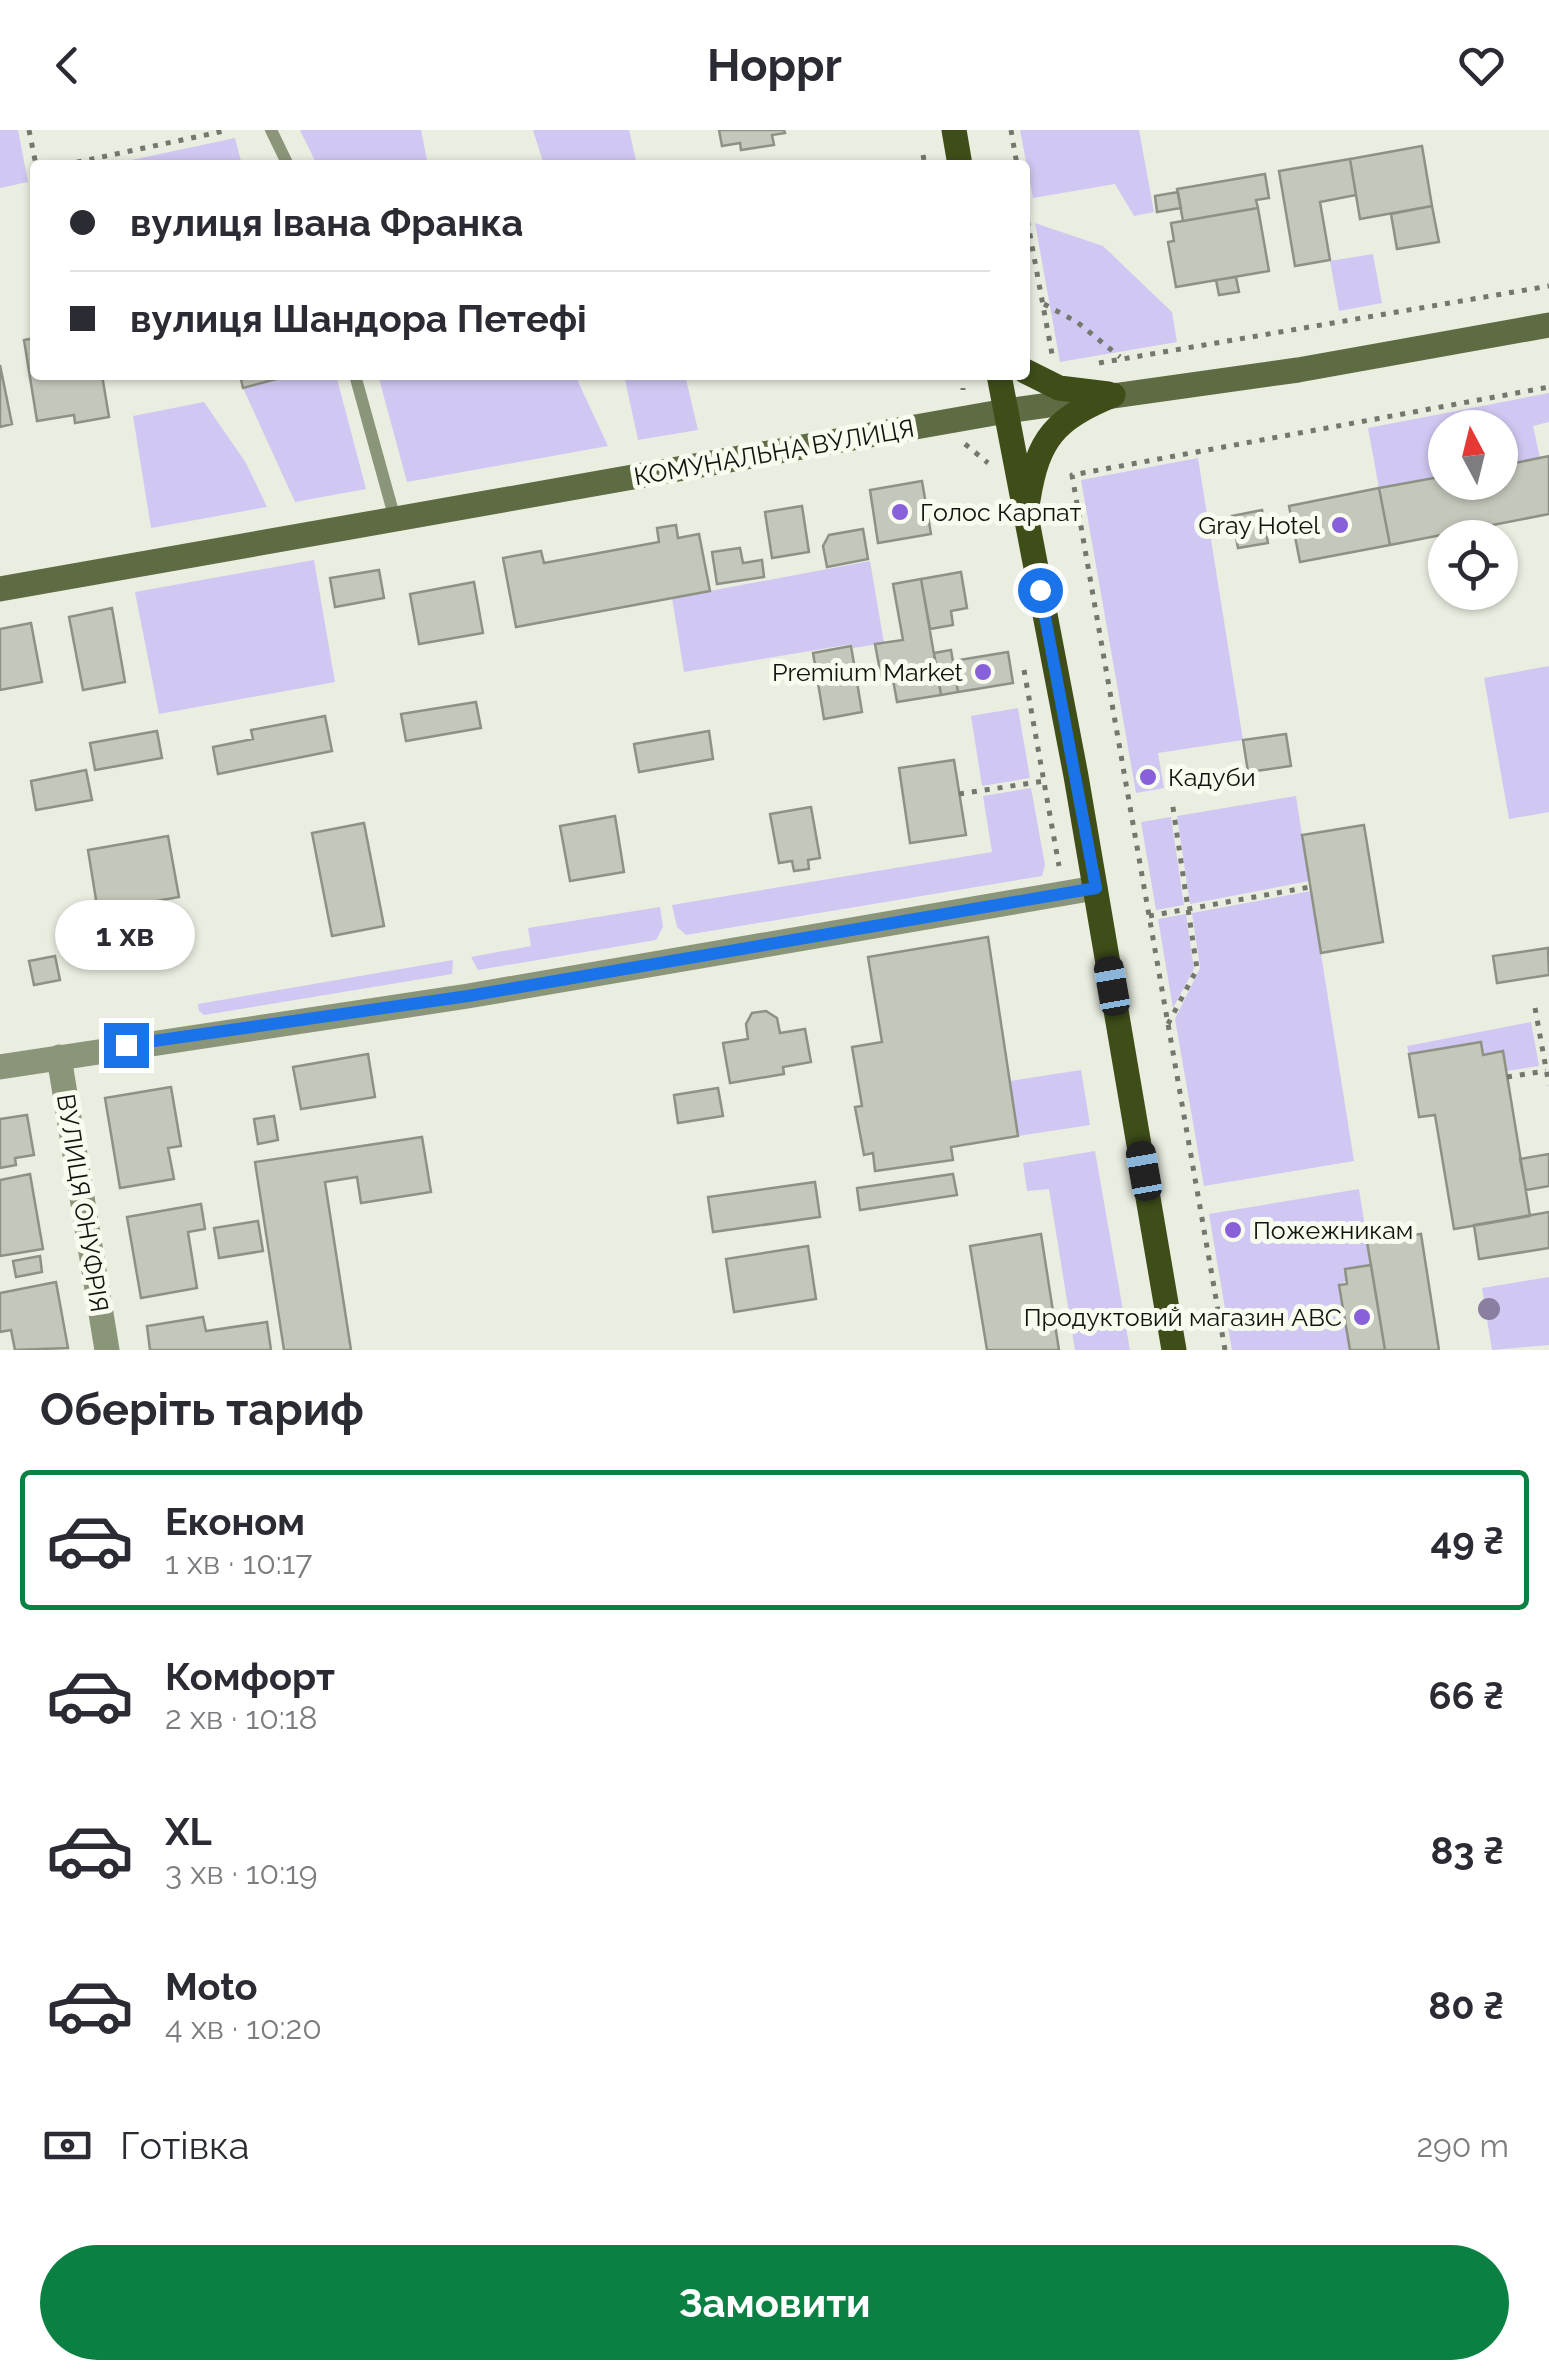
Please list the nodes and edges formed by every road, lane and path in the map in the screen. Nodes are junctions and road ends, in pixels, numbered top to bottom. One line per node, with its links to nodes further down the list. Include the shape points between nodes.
1 (29, 130): 7 (path)
2 (229, 130): 8 (path)
3 (271, 130): 9 (lane)
4 (954, 130): 11 (main road)
5 (1011, 130): 12 (path)
6 (923, 154): 10 (path)
7 (35, 160)
8 (88, 160)
9 (286, 160)
10 (924, 160)
11 (959, 160)
12 (1016, 160)
13 (1030, 236): 15 (path)
14 (1549, 286): 17 (path)
15 (1042, 303): 17 (path); 19 (path)
16 (1549, 325): 24 (main road, КОМУНАЛЬНА ВУЛИЦЯ)
17 (1123, 359): 18 (path)
18 (1089, 364)
19 (1055, 370)
20 (1030, 374): 24 (main road, via 1059,388)
21 (357, 380): 29 (lane)
22 (1000, 380): 25 (main road)
23 (1549, 387): 39 (path, via 1072,475)
24 (1112, 395): 25 (main road, КОМУНАЛЬНА ВУЛИЦЯ); 28 (main road, via 1082,407 1050,434 1033,470)
25 (1006, 410): 26 (main road, КОМУНАЛЬНА ВУЛИЦЯ); 28 (main road)
26 (952, 420): 27 (path, via 956,436 988,463); 29 (main road, КОМУНАЛЬНА ВУЛИЦЯ)
27 (992, 482)
28 (1026, 515): 36 (main road)
29 (394, 519): 30 (main road, КОМУНАЛЬНА ВУЛИЦЯ)
30 (0, 588)
31 (1024, 669): 32 (path)
32 (1044, 781): 33 (path); 37 (path)
33 (959, 794)
34 (1172, 802): 38 (path)
35 (1310, 887): 38 (path)
36 (1096, 888): 37 (street); 48 (main road)
37 (1064, 894): 42 (street, via 468,996)
38 (1188, 909): 39 (path); 41 (path, via 1197,969)
39 (1149, 916): 41 (path)
40 (1534, 1008): 44 (path)
41 (1168, 1024): 49 (path)
42 (58, 1057): 43 (street); 47 (street, ВУЛИЦЯ ОНУФРІЯ)
43 (0, 1067)
44 (1548, 1070): 45 (path); 46 (path)
45 (1507, 1078)
46 (1549, 1085)
47 (107, 1350)
48 (1174, 1350)
49 (1225, 1350)

